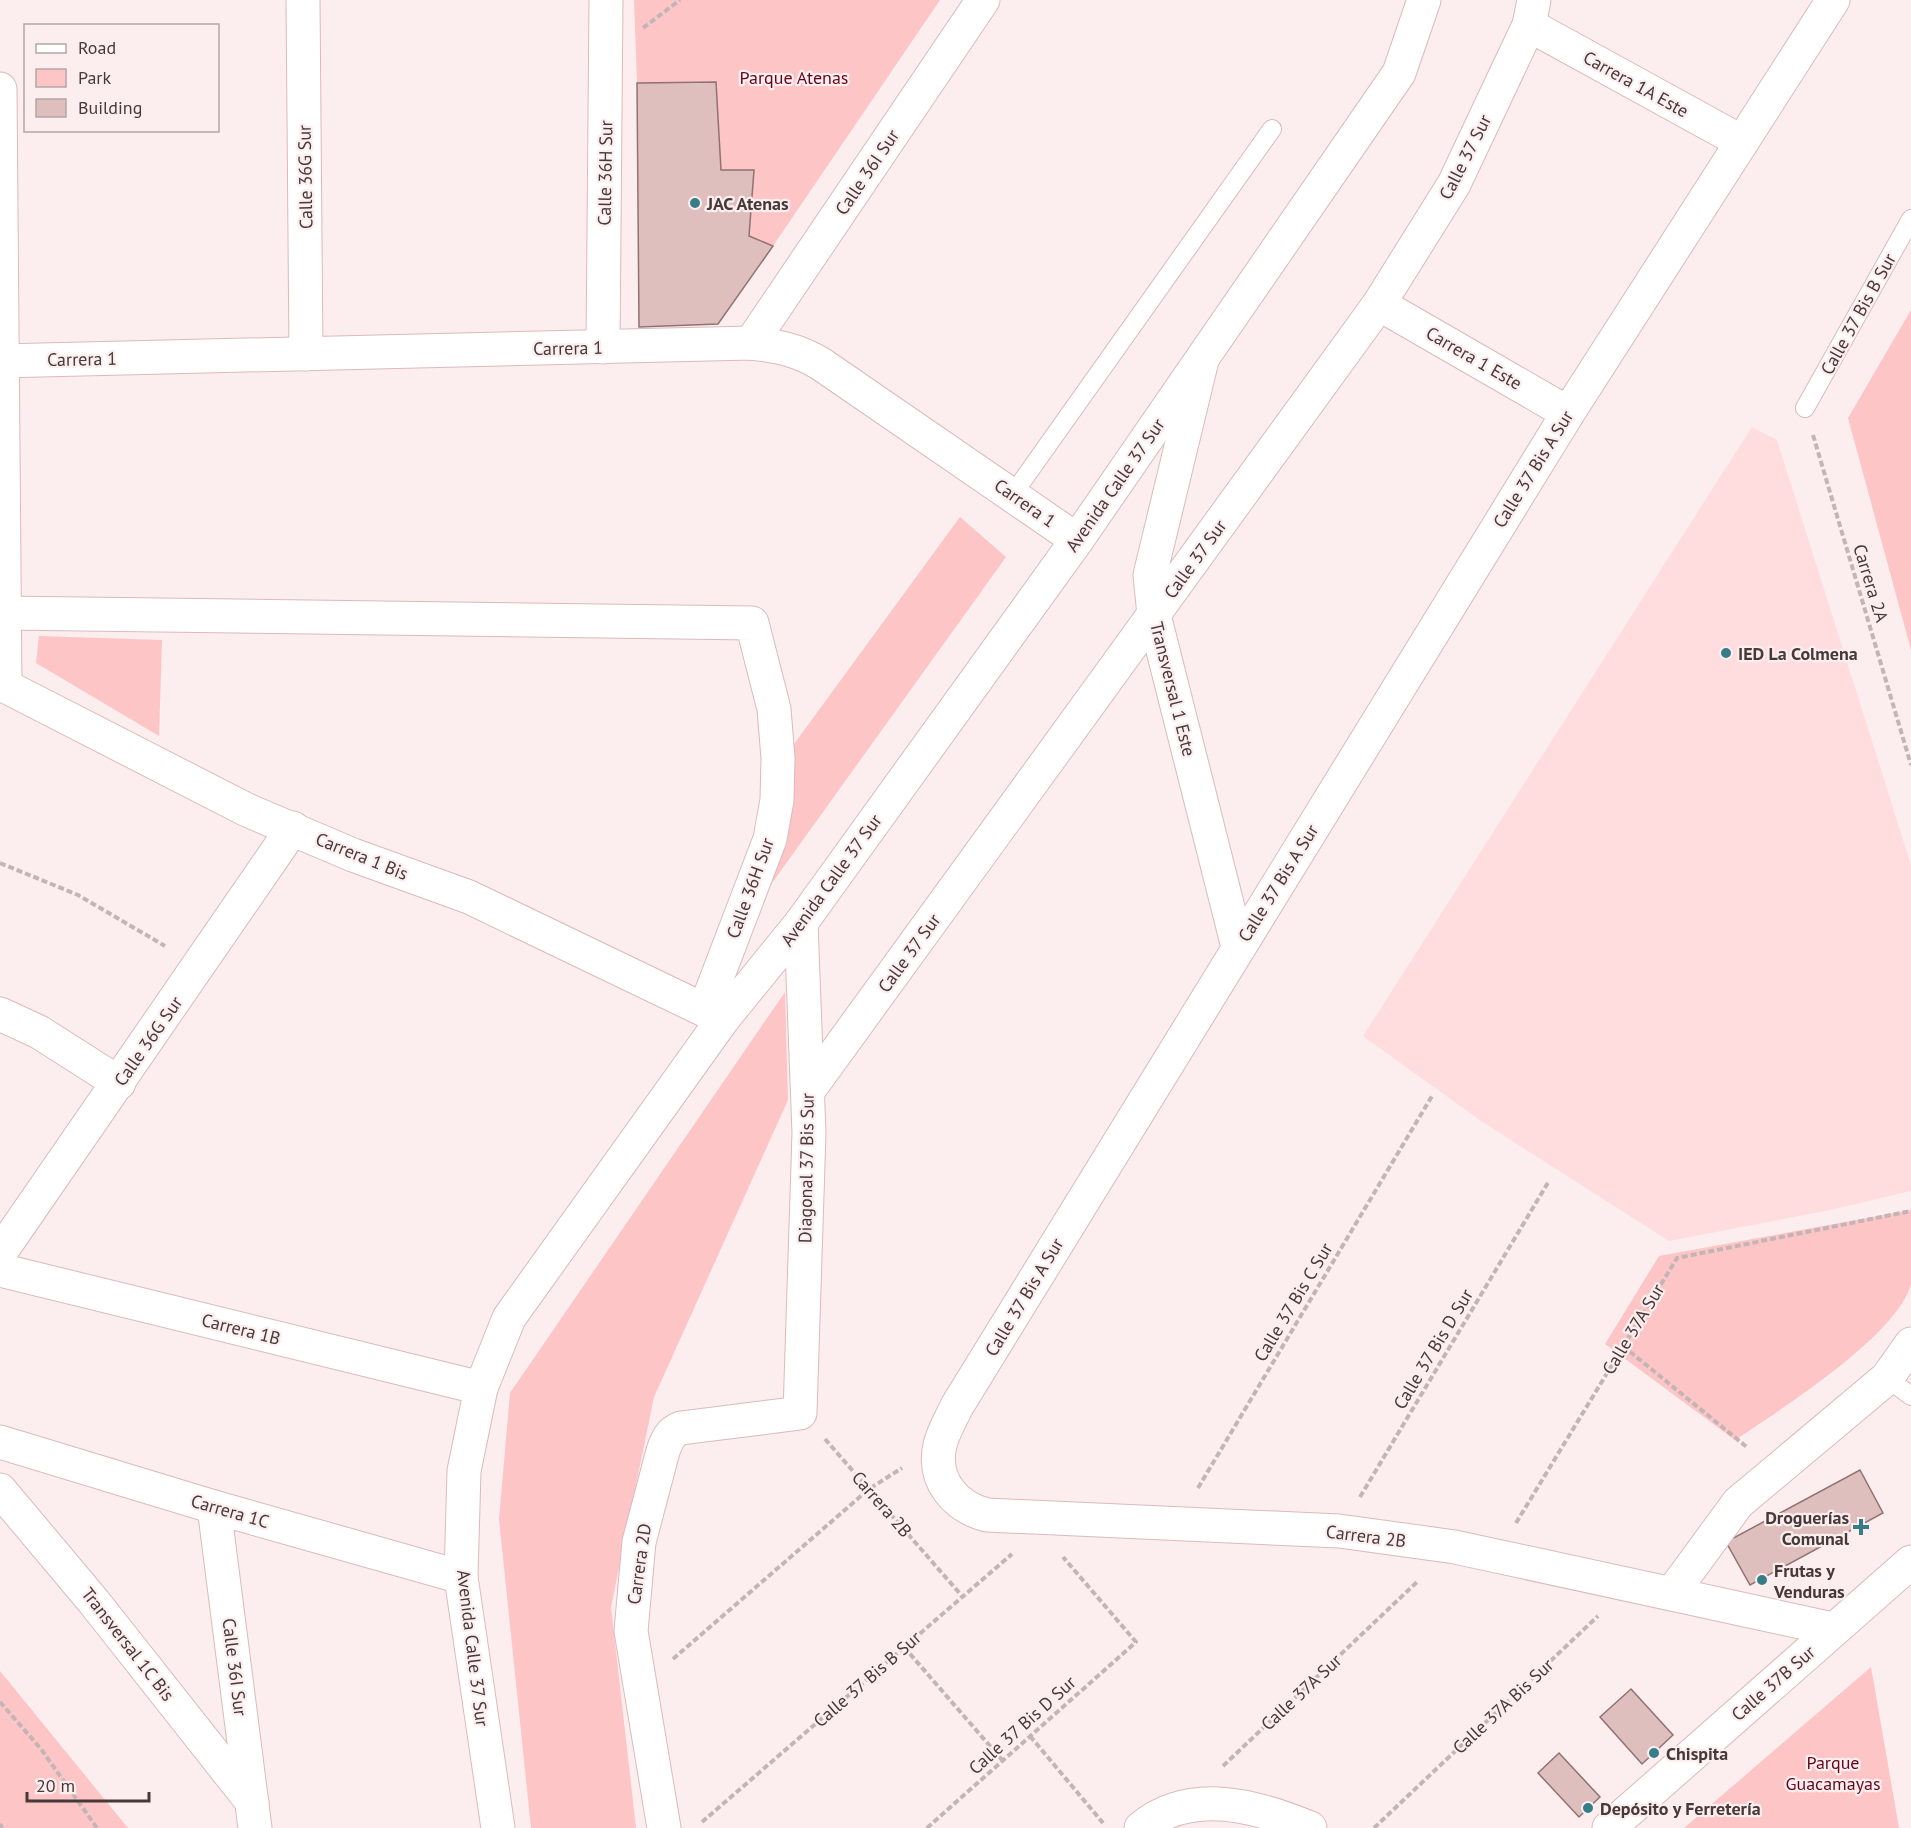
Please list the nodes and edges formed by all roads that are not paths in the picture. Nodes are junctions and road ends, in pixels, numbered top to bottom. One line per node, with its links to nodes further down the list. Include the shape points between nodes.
1 (303, 0): 14 (street, Calle 36G Sur)
2 (606, 0): 13 (street, Calle 36H Sur)
3 (983, 0): 12 (street, Calle 36I Sur)
4 (1424, 0): 15 (street, Avenida Calle 37 Sur, via 1399,73)
5 (1833, 0): 9 (street, Calle 37 Bis A Sur)
6 (1532, 12): 9 (street, Carrera 1A Este); 11 (street, Calle 37 Sur, via 1454,184)
7 (0, 89): 16 (street)
8 (1272, 129): 19 (lane)
9 (1742, 142): 18 (street, Calle 37 Bis A Sur)
10 (1911, 219): 17 (lane, Calle 37 Bis B Sur)
11 (1379, 304): 18 (street, Carrera 1 Este); 22 (street, Calle 37 Sur)
12 (751, 343): 13 (street, Carrera 1); 19 (street, Carrera 1, via 791,349 807,356)
13 (603, 347): 14 (street, Carrera 1)
14 (306, 354): 16 (street, Carrera 1)
15 (1202, 360): 20 (street, Avenida Calle 37 Sur); 22 (street, Transversal 1 Este, via 1150,575)
16 (1, 361): 21 (street)
17 (1805, 408)
18 (1568, 413): 26 (street, Calle 37 Bis A Sur)
19 (1013, 494): 20 (street, Carrera 1)
20 (1077, 540): 25 (street, Avenida Calle 37 Sur)
21 (4, 613): 23 (street); 28 (street, Calle 36H Sur, via 752,622 774,709 777,800 770,839)
22 (1154, 615): 26 (street, Transversal 1 Este); 30 (street, Calle 37 Sur)
23 (2, 686): 24 (street, Carrera 1 Bis, via 247,810)
24 (292, 828): 28 (street, Carrera 1 Bis, via 353,855 469,897); 29 (street, Calle 36G Sur)
25 (801, 923): 28 (street, Avenida Calle 37 Sur); 30 (street, Diagonal 37 Bis Sur)
26 (1238, 947): 38 (street, Calle 37 Bis A Sur, via 957,1406)
27 (0, 1014): 29 (street, via 39,1032)
28 (714, 1014): 35 (street, Avenida Calle 37 Sur, via 509,1318)
29 (119, 1083): 31 (street, Calle 36G Sur)
30 (808, 1091): 36 (street, Diagonal 37 Bis Sur)
31 (0, 1253)
32 (0, 1270): 35 (street, Carrera 1B)
33 (1911, 1344): 34 (street)
34 (1899, 1387): 43 (street, via 1779,1468 1738,1503)
35 (482, 1388): 42 (street, Avenida Calle 37 Sur, via 464,1471)
36 (800, 1413): 47 (street, Carrera 2D, via 681,1428 668,1438 639,1542 631,1631)
37 (0, 1442): 40 (street, Carrera 1C)
38 (940, 1443): 43 (street, Carrera 2B, via 940,1472 947,1490 960,1504 987,1515 1035,1524 1178,1522 1339,1531 1455,1546)
39 (0, 1490): 45 (street, Transversal 1C Bis, via 94,1602)
40 (214, 1507): 42 (street, Carrera 1C); 45 (street, Calle 36I Sur)
41 (1911, 1562): 44 (street, Calle 37B Sur)
42 (461, 1577): 46 (street, Avenida Calle 37 Sur)
43 (1672, 1593): 44 (street, Carrera 2B)
44 (1833, 1629): 50 (street, Calle 37B Sur)
45 (253, 1815)
46 (498, 1828)
47 (664, 1828)
48 (1141, 1828): 49 (street, via 1179,1807 1228,1803 1250,1806)
49 (1310, 1828)
50 (1609, 1828)

